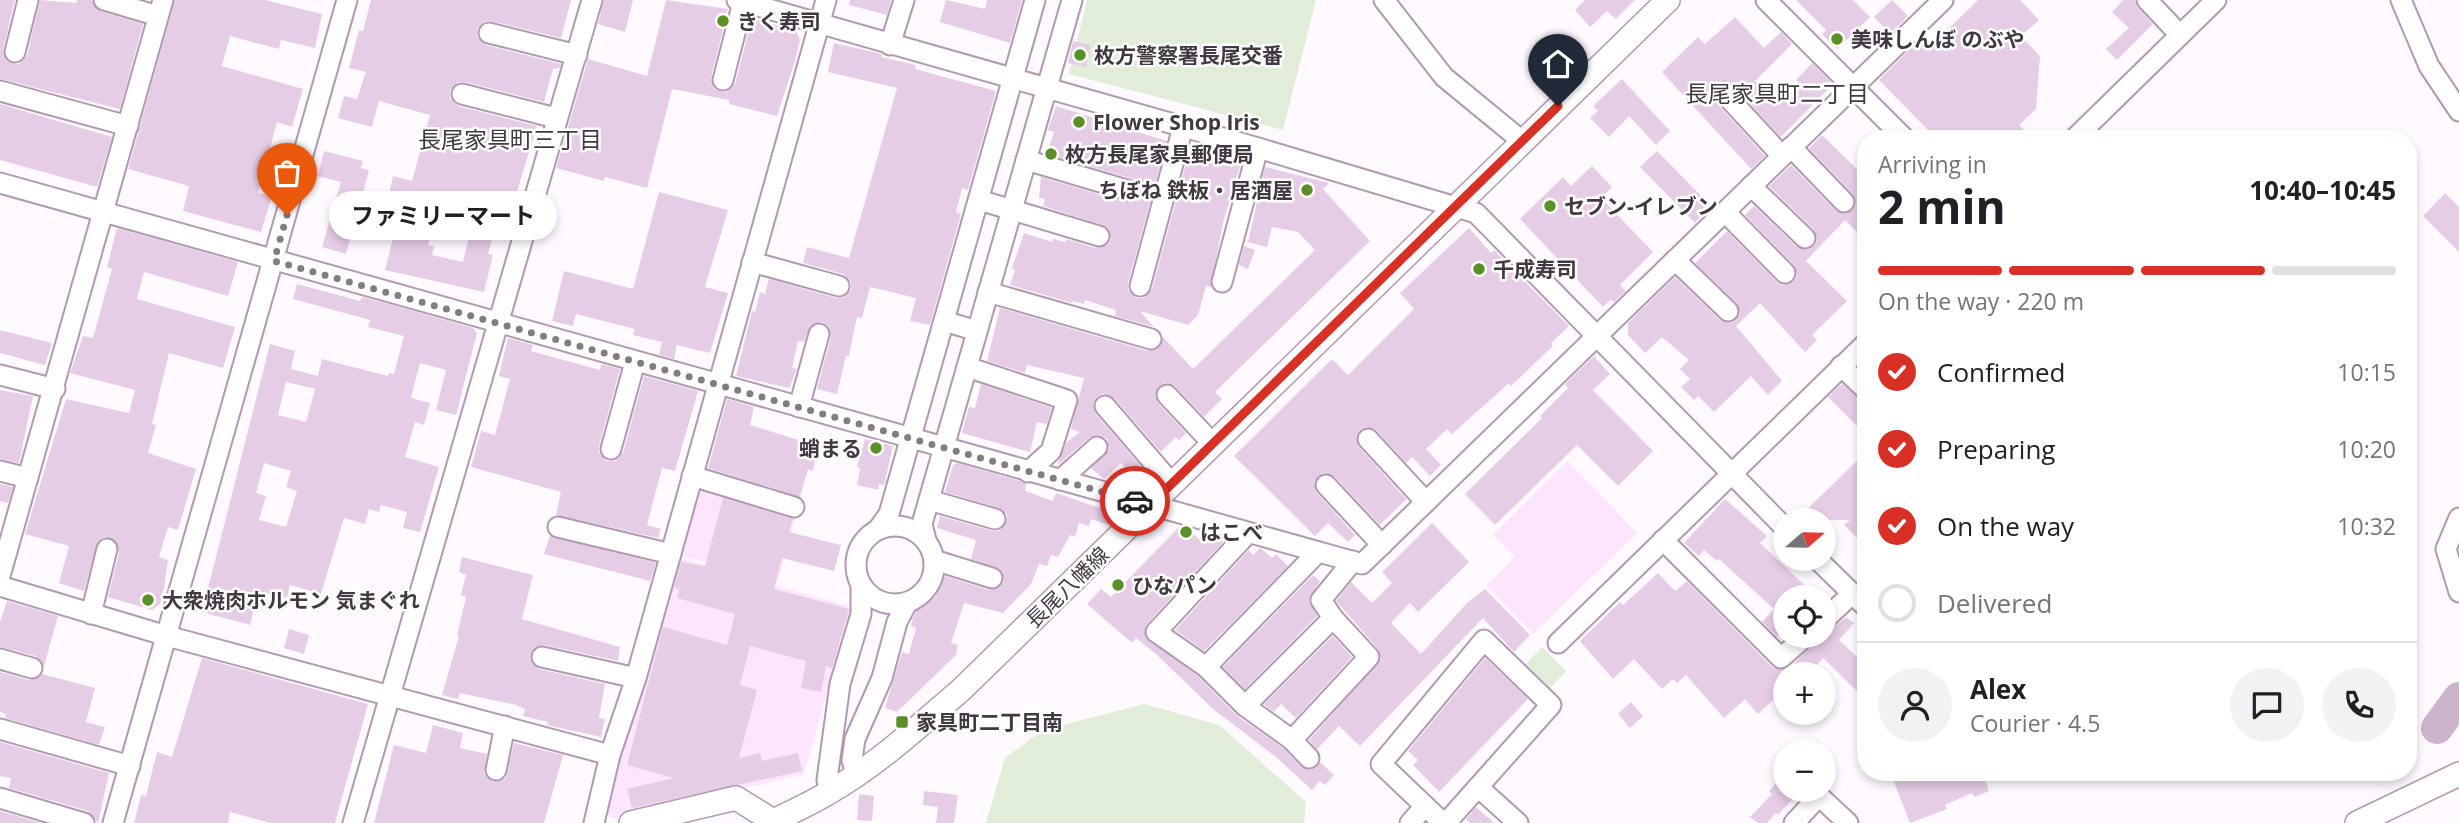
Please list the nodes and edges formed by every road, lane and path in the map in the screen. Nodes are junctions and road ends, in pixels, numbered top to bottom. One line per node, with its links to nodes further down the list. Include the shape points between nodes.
1 (28, 0): 22 (street)
2 (104, 0): 17 (street)
3 (347, 0): 53 (street)
4 (592, 0): 23 (street)
5 (825, 0): 18 (street)
6 (904, 0): 21 (street)
7 (1035, 0): 24 (street)
8 (1072, 0): 26 (street)
9 (1384, 0): 37 (street, via 1444,77)
10 (1668, 0): 37 (main road, 長尾八幡線)
11 (1766, 0): 27 (street)
12 (1943, 0): 27 (street)
13 (2147, 0): 20 (street)
14 (2216, 0): 20 (street)
15 (2401, 0): 31 (street, via 2428,66)
16 (740, 1): 18 (street); 25 (street)
17 (161, 8): 33 (street)
18 (819, 25): 21 (street); 54 (street)
19 (489, 33): 23 (street)
20 (2180, 35): 36 (street)
21 (890, 45): 24 (street)
22 (15, 52)
23 (578, 54): 32 (street)
24 (1013, 79): 26 (street); 44 (street)
25 (723, 80)
26 (1047, 88): 34 (street); 40 (street)
27 (1852, 88): 35 (street); 39 (street)
28 (0, 91): 33 (street)
29 (1723, 92): 39 (street)
30 (462, 94): 32 (street)
31 (2459, 111)
32 (556, 118): 62 (street)
33 (128, 126): 49 (street)
34 (1183, 127): 38 (street); 58 (street)
35 (1896, 130)
36 (2082, 130)
37 (1522, 141): 46 (main road, 長尾八幡線)
38 (1258, 148): 46 (street); 56 (street)
39 (1787, 152): 42 (street); 45 (street)
40 (1026, 160): 43 (street); 47 (street)
41 (0, 183): 49 (street)
42 (1751, 186): 48 (street); 51 (street)
43 (1127, 190)
44 (979, 200): 47 (street); 61 (street)
45 (1844, 202)
46 (1457, 205): 65 (street, via 1476,213); 80 (main road, 長尾八幡線)
47 (1012, 210): 50 (street); 59 (street)
48 (1725, 212): 52 (street); 55 (street)
49 (104, 213): 53 (street); 74 (street)
50 (1099, 236)
51 (1805, 238)
52 (1675, 260): 60 (street); 65 (street)
53 (274, 261): 62 (street); 122 (street)
54 (752, 262): 57 (street); 73 (street)
55 (1785, 273)
56 (1222, 282)
57 (839, 286)
58 (1140, 286)
59 (988, 292): 63 (street); 66 (street)
60 (1728, 312)
61 (944, 321): 63 (street); 78 (street)
62 (497, 323): 68 (street); 130 (street)
63 (977, 331): 70 (street)
64 (818, 334): 76 (street)
65 (1597, 337): 86 (street); 93 (street)
66 (1152, 339)
67 (1857, 351): 69 (street)
68 (635, 362): 73 (street); 83 (street)
69 (1841, 366): 72 (street); 86 (street)
70 (967, 367): 82 (street); 85 (street, via 1068,400 1051,451)
71 (0, 374): 74 (street)
72 (1857, 381)
73 (718, 385): 76 (street); 87 (street)
74 (55, 389): 88 (street)
75 (1167, 395): 80 (street)
76 (799, 407): 78 (street)
77 (1105, 407): 90 (street)
78 (910, 438): 82 (street); 100 (street, via 889,514)
79 (1368, 439): 93 (street)
80 (1213, 444): 90 (main road, 長尾八幡線)
81 (1097, 447): 89 (street)
82 (943, 448): 85 (street); 92 (street)
83 (611, 449)
84 (0, 471): 88 (street)
85 (1028, 472): 89 (street)
86 (1731, 474): 96 (street); 103 (street)
87 (692, 476): 95 (street); 107 (street)
88 (28, 478): 111 (street)
89 (1060, 481): 94 (street)
90 (1172, 484): 94 (main road, 長尾八幡線)
91 (1326, 485): 104 (street)
92 (929, 500): 98 (street); 102 (street, via 922,524)
93 (1426, 502): 104 (street)
94 (1150, 505): 101 (street); 139 (main road, 長尾八幡線, via 961,690)
95 (794, 507)
96 (1773, 516)
97 (2459, 518): 115 (street, via 2446,549)
98 (995, 519)
99 (558, 527): 107 (street)
100 (878, 528): 102 (street, via 905,526); 114 (street, via 867,536 855,559)
101 (1248, 533): 106 (street); 127 (street, via 1156,632)
102 (926, 540): 108 (street)
103 (1663, 540): 123 (street); 124 (street, via 1782,658)
104 (1382, 545): 109 (street)
105 (107, 549): 120 (street)
106 (1318, 552): 109 (street); 127 (street)
107 (671, 554): 129 (street)
108 (934, 560): 112 (street); 118 (street, via 927,588)
109 (1357, 563): 121 (street, via 1321,600)
110 (1829, 571): 116 (street)
111 (0, 576)
112 (992, 578)
113 (0, 586): 120 (street)
114 (861, 586): 118 (street, via 882,602); 142 (street, via 861,614 841,684)
115 (2459, 592)
116 (1857, 599)
117 (1857, 602): 119 (street)
118 (907, 603): 139 (street, via 855,739 852,760)
119 (1836, 613)
120 (91, 614): 122 (street)
121 (1333, 618): 131 (street); 134 (street, via 1369,657)
122 (167, 636): 130 (street); 137 (street)
123 (1558, 643)
124 (1793, 648)
125 (542, 657): 129 (street)
126 (0, 659): 128 (street)
127 (1206, 667): 131 (street)
128 (32, 668)
129 (636, 678): 135 (street)
130 (390, 698): 132 (street); 148 (street)
131 (1245, 706): 134 (street)
132 (505, 726): 135 (street); 138 (street)
133 (0, 729): 137 (street)
134 (1292, 740): 136 (street)
135 (610, 755): 149 (street)
136 (1309, 758)
137 (130, 766): 147 (street)
138 (496, 770)
139 (856, 774): 142 (main road, 長尾八幡線)
140 (2459, 774): 156 (main road)
141 (1478, 787): 144 (street, via 1551,705 1483,640 1381,764); 152 (street); 153 (street)
142 (829, 793): 145 (main road, 長尾八幡線)
143 (0, 798): 146 (street)
144 (1425, 806): 151 (street); 152 (street)
145 (772, 822): 150 (main road, 長尾八幡線, via 736,798)
146 (84, 823)
147 (113, 823)
148 (353, 823)
149 (594, 823)
150 (631, 823)
151 (1410, 823)
152 (1444, 823)
153 (1518, 823)
154 (1794, 823): 155 (street, via 1819,796)
155 (1848, 823)
156 (2357, 823)

